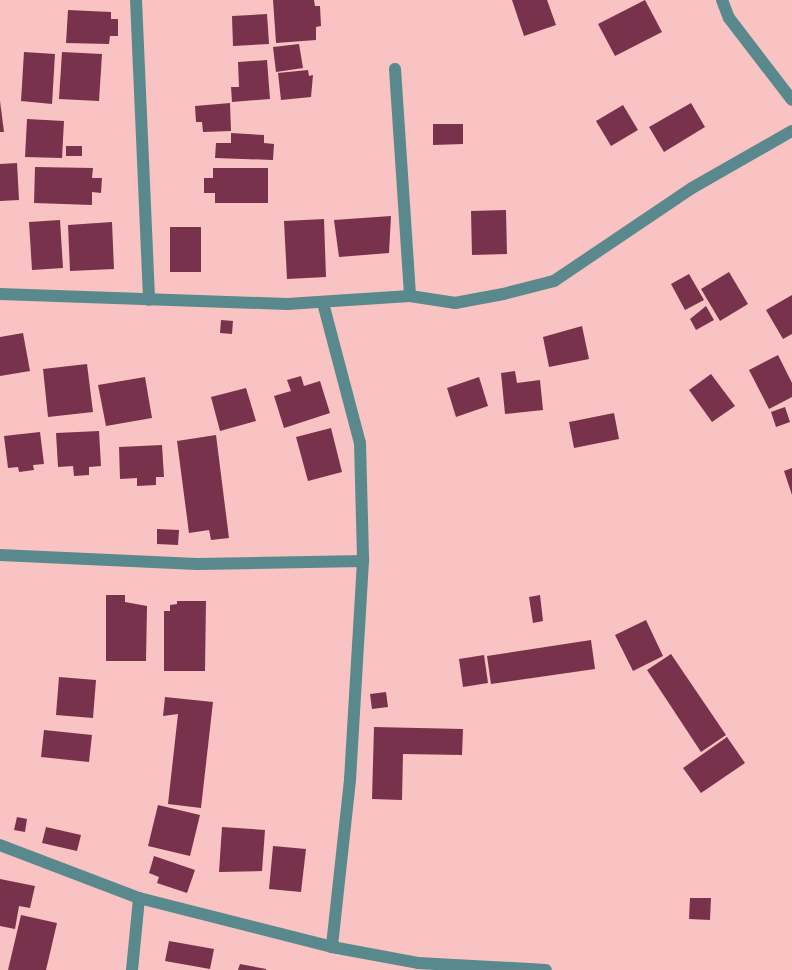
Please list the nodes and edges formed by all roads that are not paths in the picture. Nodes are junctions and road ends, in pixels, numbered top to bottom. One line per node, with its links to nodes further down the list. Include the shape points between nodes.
1 (136, 0): 8 (street)
2 (722, 0): 4 (street, via 729,18)
3 (395, 69): 7 (street)
4 (792, 100)
5 (792, 131): 7 (street, via 692,188 554,282 455,303)
6 (0, 294): 8 (street)
7 (410, 296): 9 (street)
8 (149, 300): 9 (street)
9 (323, 303): 11 (street, via 360,443)
10 (0, 555): 11 (street, via 197,564)
11 (363, 561): 14 (street, via 350,780)
12 (0, 845): 13 (street)
13 (139, 898): 14 (street); 16 (street)
14 (332, 947): 15 (street)
15 (418, 966): 17 (street)
16 (132, 970)
17 (546, 970)

